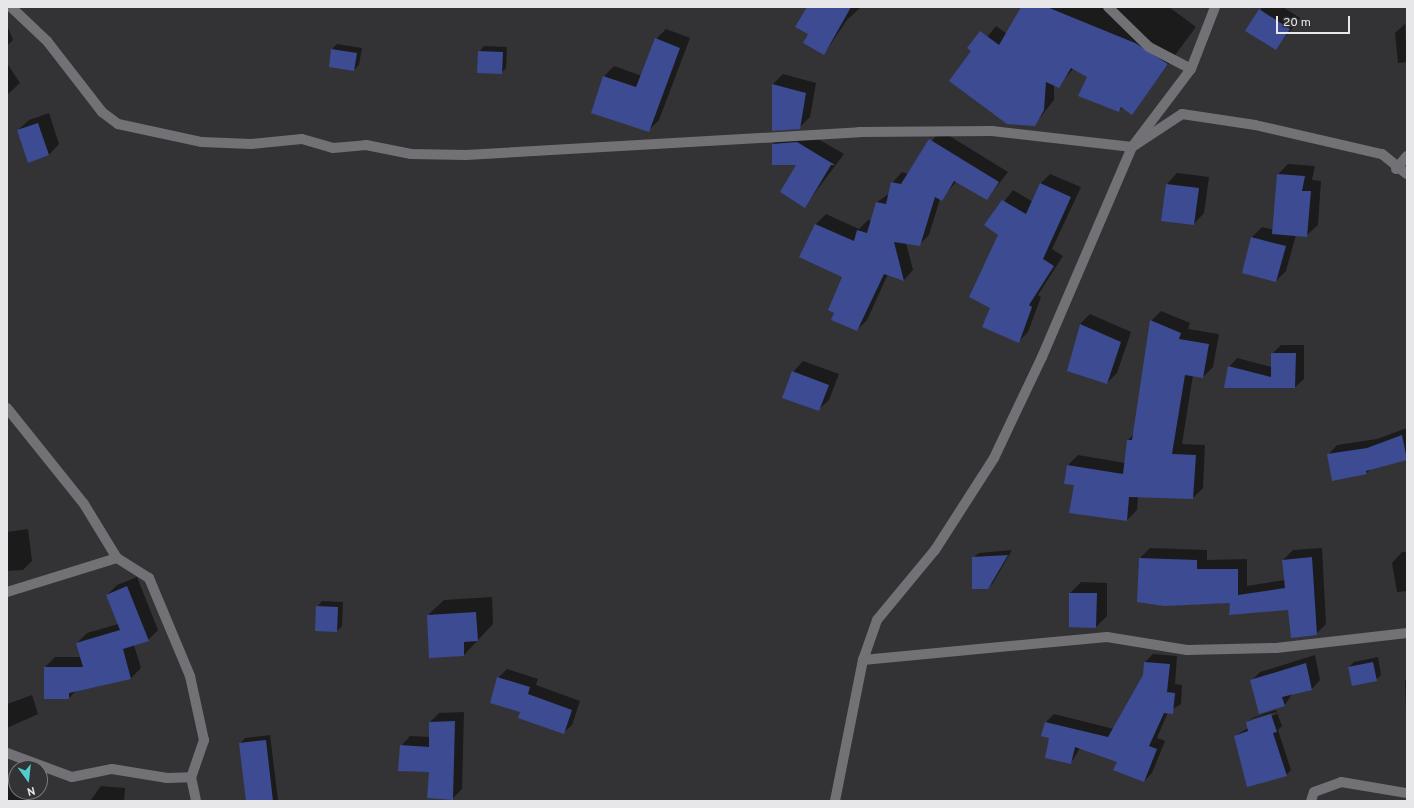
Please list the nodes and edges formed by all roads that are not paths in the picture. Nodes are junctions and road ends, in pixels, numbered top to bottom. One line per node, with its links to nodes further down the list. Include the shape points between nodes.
1 (11, 7): 5 (street, via 47,41 102,112 118,124 202,142 251,144 302,139 333,148 366,145 411,154 466,155 859,132 992,131)
2 (1108, 7): 4 (street, via 1149,47)
3 (1215, 7): 4 (street)
4 (1191, 69): 5 (street)
5 (1132, 147): 7 (street, via 1182,114 1254,125 1382,154); 13 (street, via 1042,357 994,458 934,550 877,620)
6 (1407, 156): 7 (street)
7 (1396, 169): 8 (street)
8 (1407, 174)
9 (7, 408): 10 (street, via 84,504)
10 (117, 558): 11 (street); 15 (street, via 149,578 190,676 204,740)
11 (7, 592)
12 (1407, 633): 13 (street, via 1276,648 1188,650 1107,637)
13 (863, 660): 18 (street)
14 (7, 753): 15 (street, via 72,777 112,769 167,778)
15 (192, 777): 17 (street)
16 (1407, 793): 19 (street, via 1341,782 1314,792)
17 (196, 801)
18 (835, 801)
19 (1311, 801)

